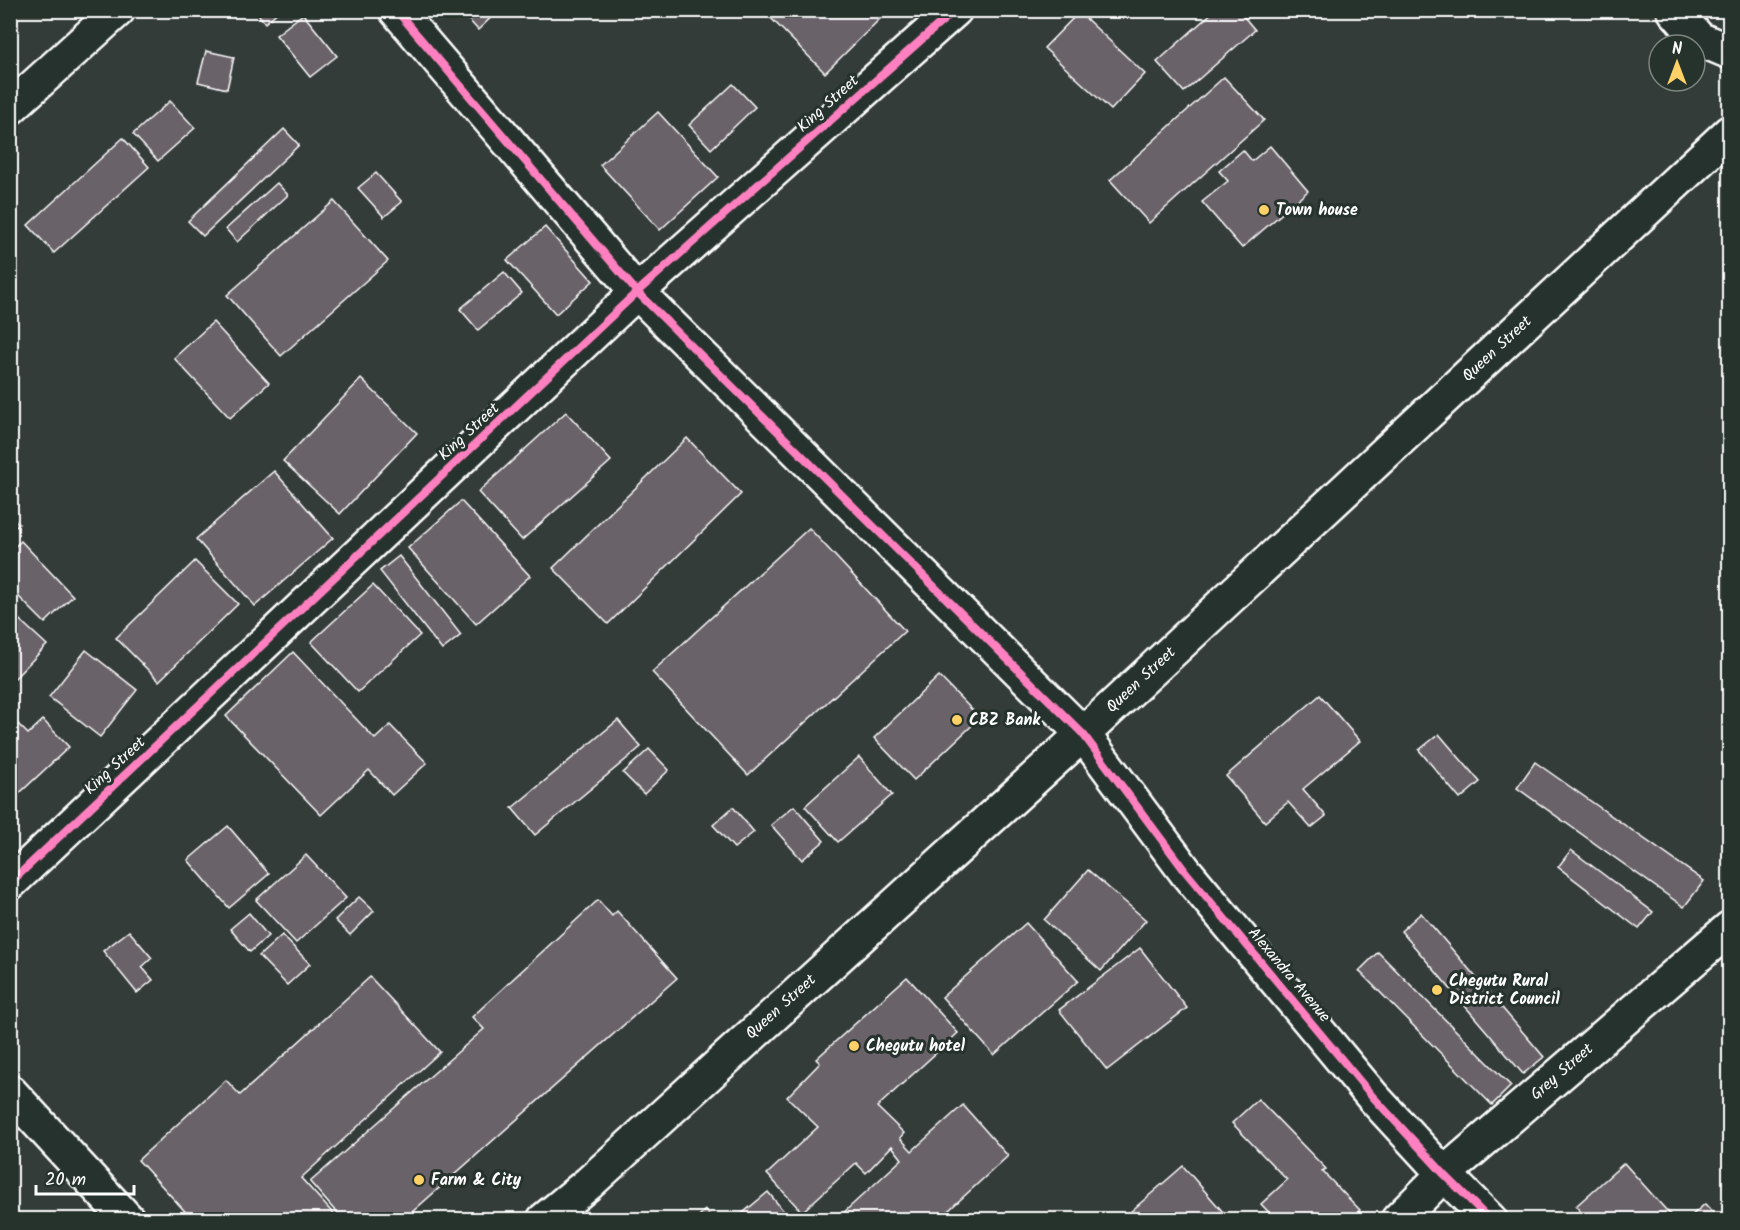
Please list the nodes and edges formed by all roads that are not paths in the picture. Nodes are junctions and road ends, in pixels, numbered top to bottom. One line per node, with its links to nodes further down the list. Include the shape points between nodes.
1 (118, 10): 6 (main road)
2 (396, 10): 8 (main road, Alexandra Avenue)
3 (955, 10): 8 (main road, King Street)
4 (1674, 10): 5 (main road, via 1699,39)
5 (1730, 52)
6 (10, 108)
7 (1730, 132): 9 (main road, Queen Street)
8 (637, 292): 9 (main road, Alexandra Avenue); 10 (main road, King Street)
9 (1083, 734): 13 (main road, Alexandra Avenue, via 1185,871 1373,1096); 15 (main road, Queen Street)
10 (10, 883)
11 (1730, 928): 13 (main road, Grey Street)
12 (10, 1092): 14 (main road)
13 (1444, 1174): 16 (main road, Grey Street); 17 (main road, Alexandra Avenue)
14 (128, 1220)
15 (544, 1220)
16 (1398, 1220)
17 (1490, 1220)

